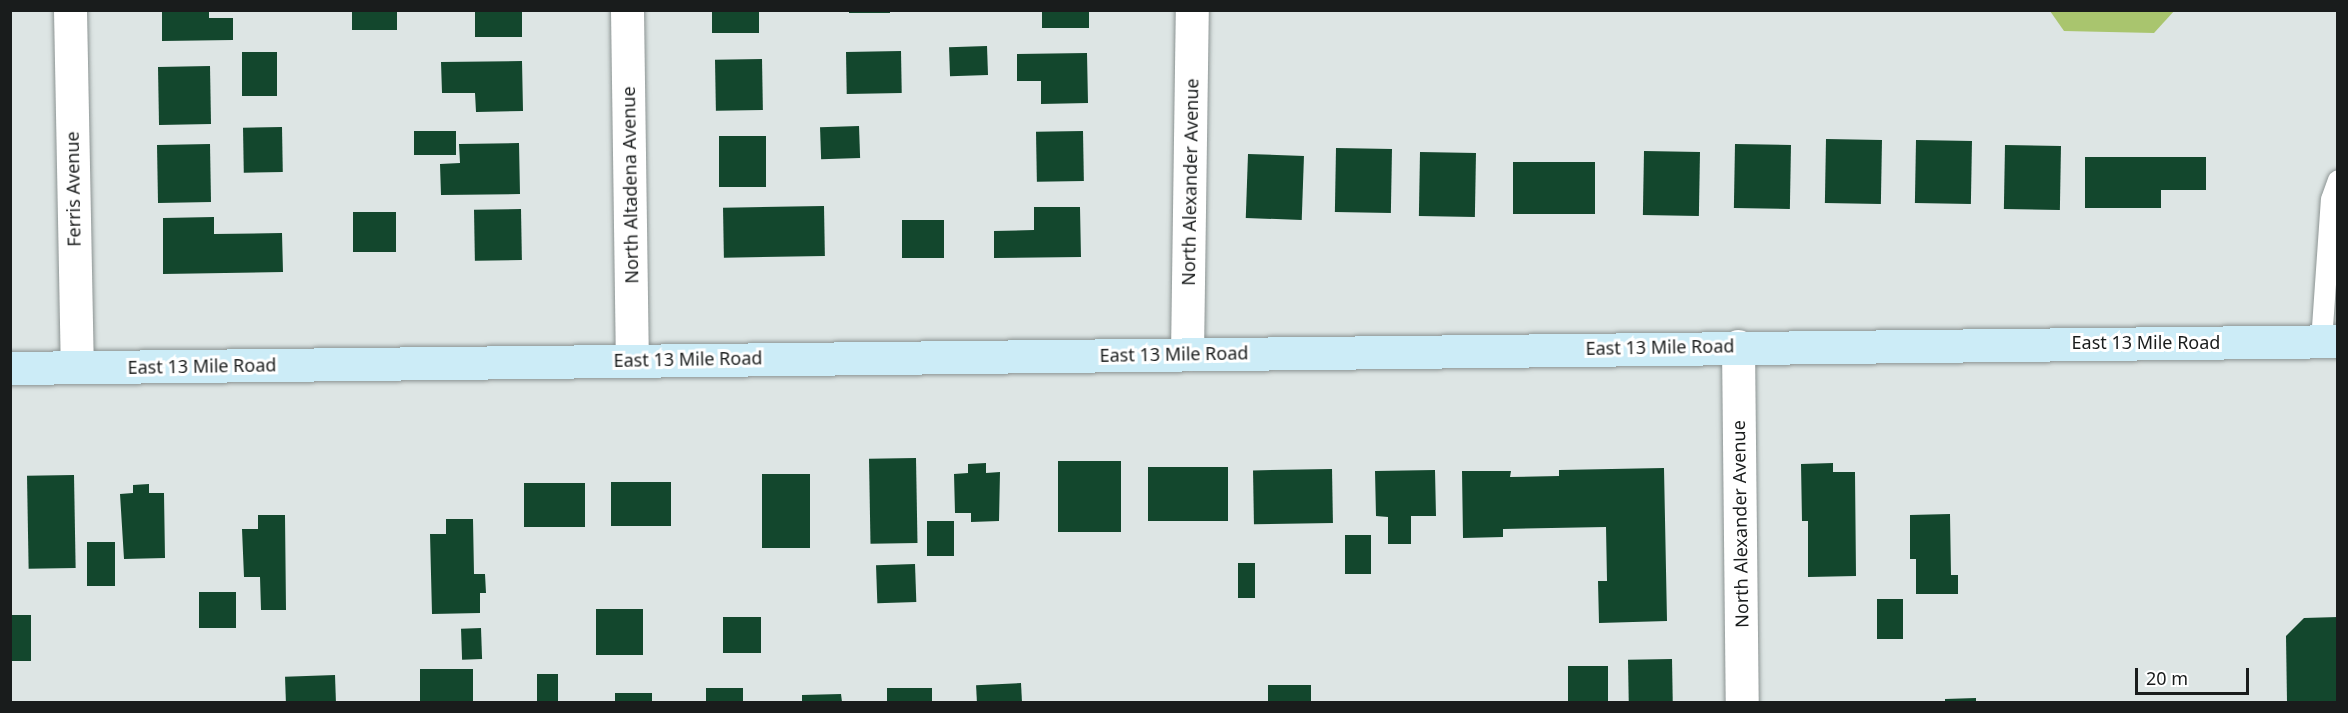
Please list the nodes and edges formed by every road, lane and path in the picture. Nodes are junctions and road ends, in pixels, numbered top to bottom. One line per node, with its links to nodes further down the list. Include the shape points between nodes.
1 (70, 10): 10 (street, Ferris Avenue)
2 (627, 10): 8 (street, North Altadena Avenue)
3 (1192, 10): 7 (street, North Alexander Avenue)
4 (2337, 180): 5 (lane, via 2331,199)
5 (2329, 341): 6 (main road, East 13 Mile Road)
6 (1738, 346): 7 (main road, East 13 Mile Road); 11 (street, North Alexander Avenue)
7 (1187, 354): 8 (main road, East 13 Mile Road)
8 (632, 360): 10 (main road, East 13 Mile Road)
9 (10, 368): 10 (main road, East 13 Mile Road)
10 (77, 368)
11 (1742, 702)

